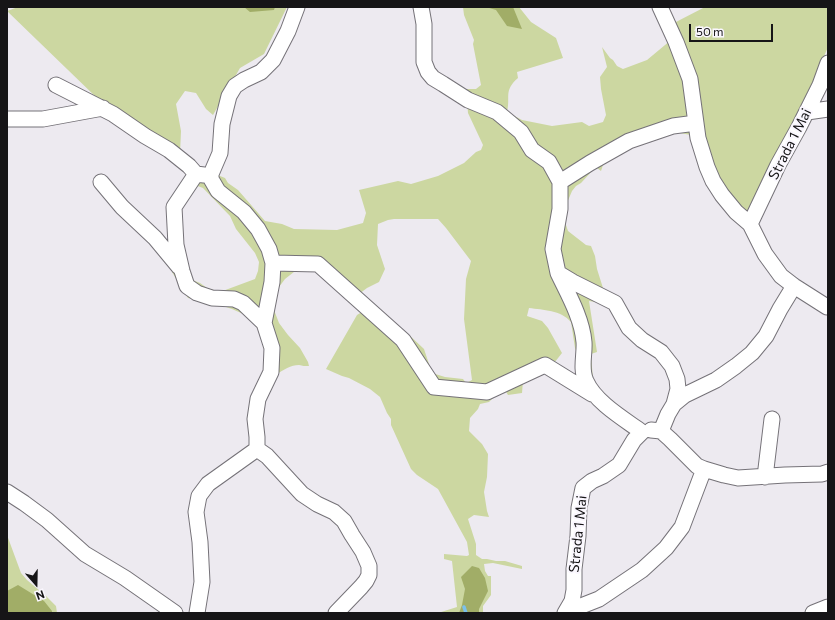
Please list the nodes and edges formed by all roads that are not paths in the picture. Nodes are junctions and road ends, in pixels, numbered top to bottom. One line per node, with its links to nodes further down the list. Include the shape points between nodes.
1 (297, 7): 12 (street, via 273,60 261,72 235,86 229,96 222,124 220,153)
2 (420, 7): 14 (street, via 424,24 424,62 428,72 433,78 468,100 497,112 522,132 532,150 549,162)
3 (660, 7): 10 (street, via 690,79)
4 (828, 63): 8 (street, Strada 1 Mai)
5 (56, 85): 6 (street)
6 (103, 108): 9 (street, via 43,120); 11 (street, via 169,150)
7 (828, 109): 8 (street)
8 (807, 112): 15 (street, Strada 1 Mai)
9 (7, 119)
10 (696, 123): 14 (street, via 673,126 629,141); 15 (street, via 698,138 713,181 736,212)
11 (196, 174): 12 (street); 17 (street, via 174,207 176,245)
12 (211, 176): 16 (street, via 218,191 244,212 258,229)
13 (101, 182): 17 (street, via 122,207 155,238)
14 (560, 182): 18 (street, via 560,209 553,249)
15 (750, 224): 19 (street, via 773,266)
16 (273, 263): 21 (street); 22 (street, via 318,264 403,340 434,387 488,392 544,365)
17 (182, 271): 21 (street, via 188,286 197,293 212,298 234,299)
18 (558, 273): 22 (street, via 580,322 584,341 585,381); 23 (street, via 616,303 629,328 661,352 672,366 677,379 678,389)
19 (794, 286): 20 (street); 23 (street, via 766,336 752,353 716,380 685,395)
20 (828, 307)
21 (264, 323): 27 (street, via 272,348 271,372 258,399 255,420)
22 (595, 395): 26 (street, via 610,410)
23 (674, 404): 25 (street)
24 (772, 419): 30 (street)
25 (660, 431): 26 (street); 28 (street, via 697,466)
26 (642, 432): 36 (street, Strada 1 Mai, via 619,465 583,488 579,508 574,590 572,601)
27 (257, 449): 34 (street, via 208,484 199,496 196,512 202,582); 35 (street, via 267,456 302,494 334,512 344,521 363,552 369,566 369,575)
28 (704, 469): 30 (street, via 738,478); 36 (street, via 682,527 666,548 642,570 599,599)
29 (828, 472): 30 (street)
30 (765, 476)
31 (7, 492): 33 (street, via 47,520 85,554)
32 (828, 607): 37 (street)
33 (175, 613)
34 (197, 613)
35 (336, 613)
36 (565, 613)
37 (813, 613)

